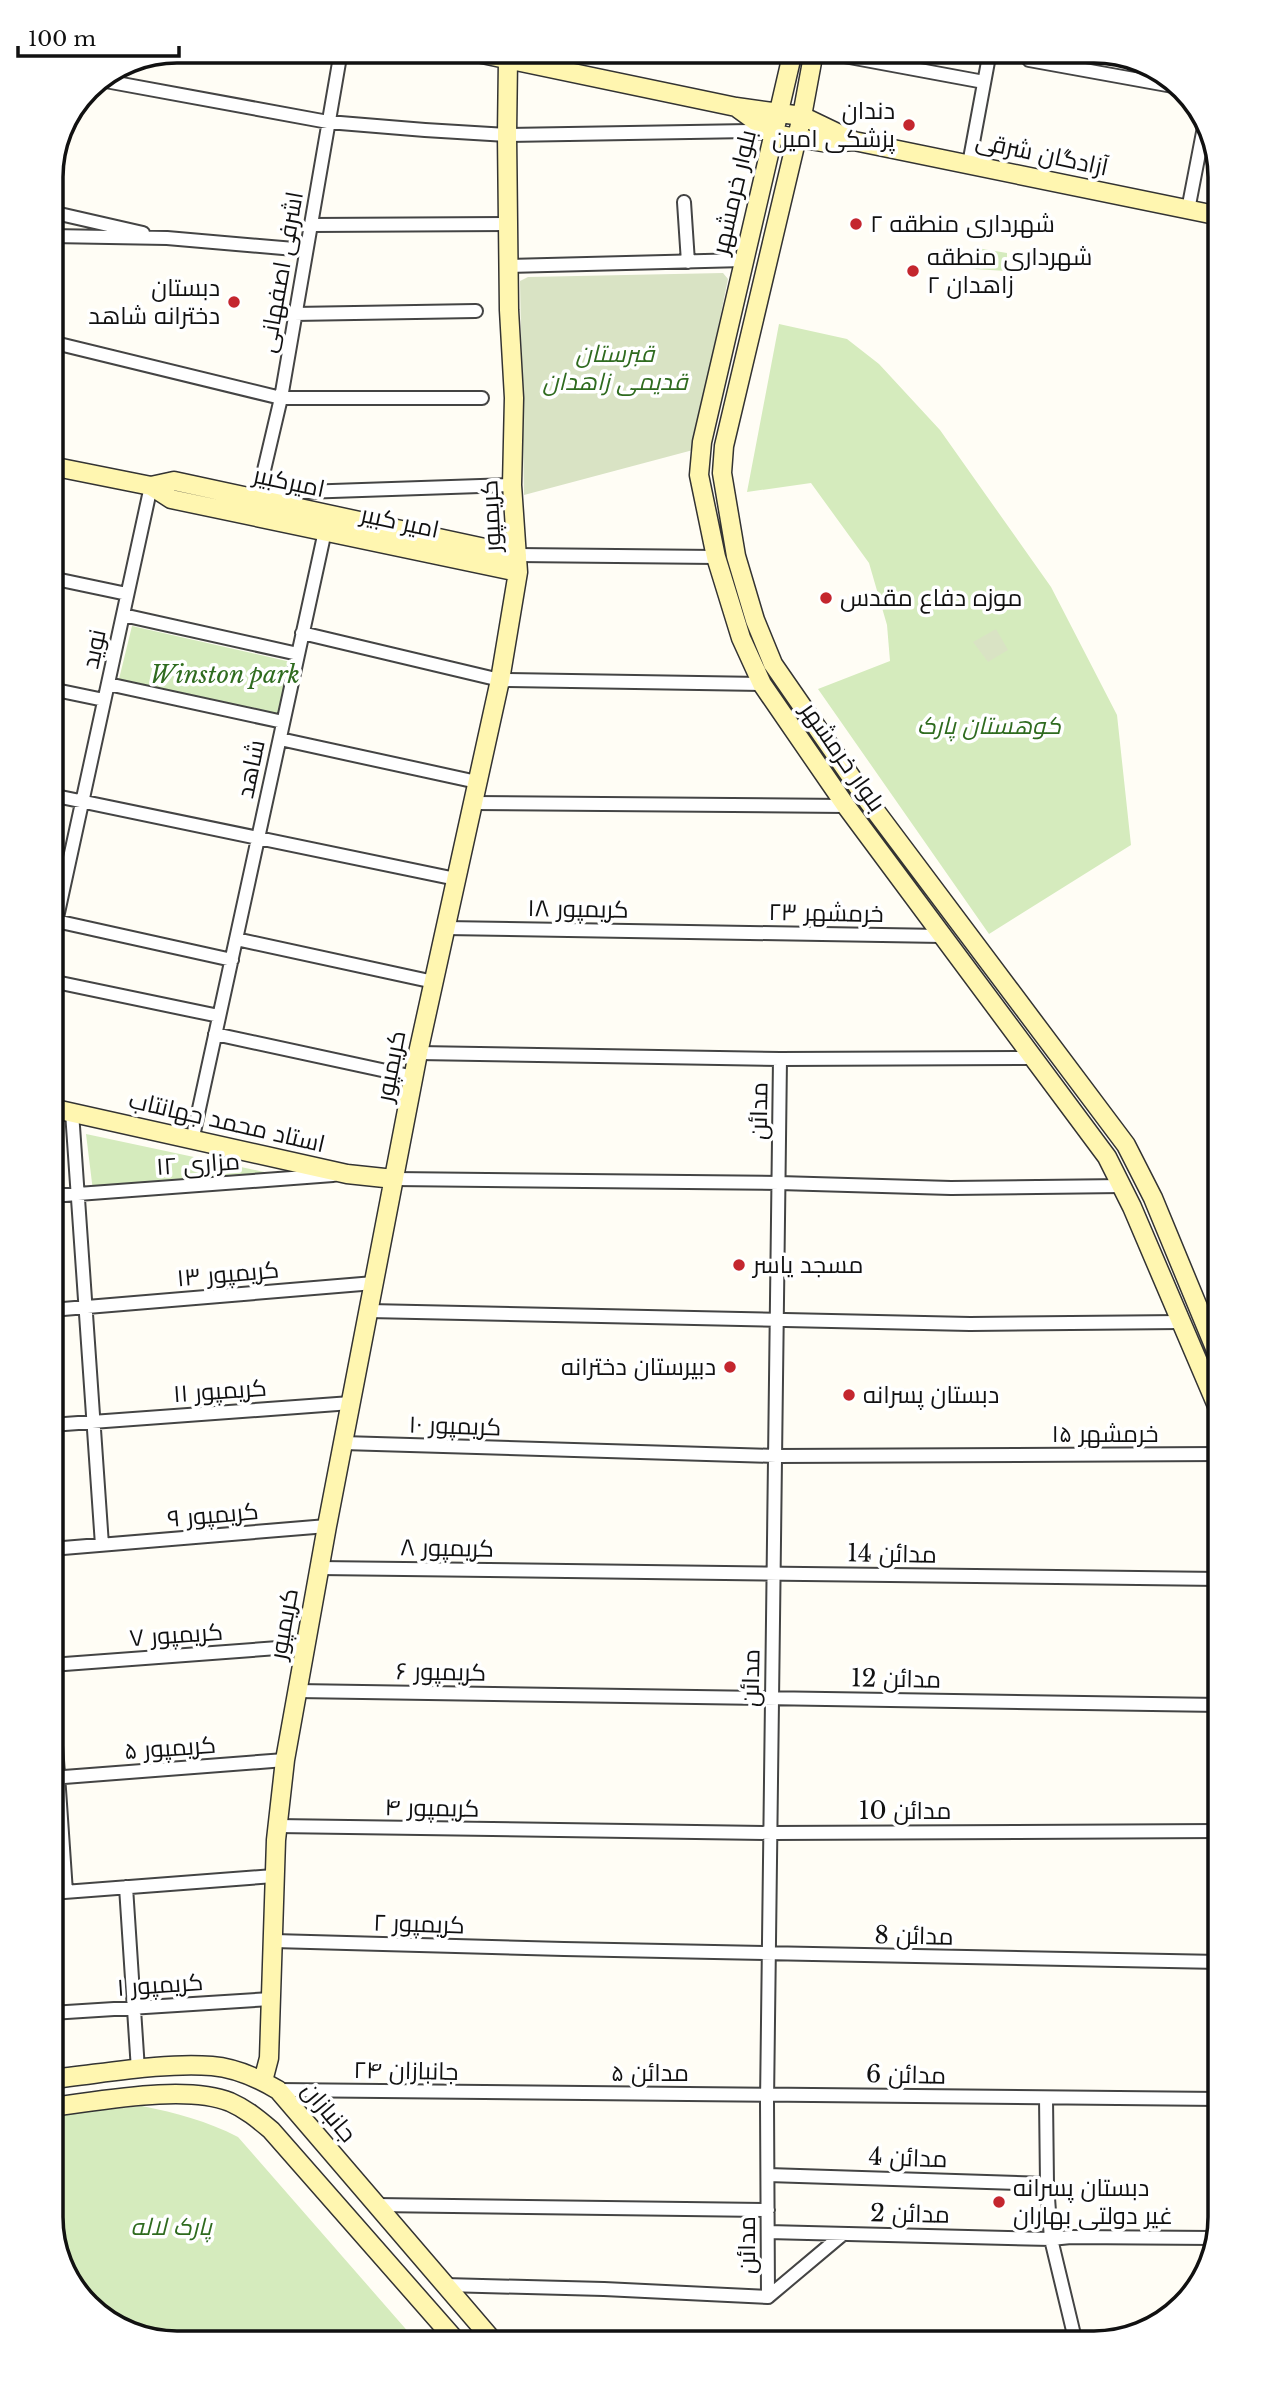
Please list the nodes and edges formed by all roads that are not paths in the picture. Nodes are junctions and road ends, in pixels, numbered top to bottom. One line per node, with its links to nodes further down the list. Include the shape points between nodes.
1 (339, 63): 15 (street, اشرفی اصفهانی)
2 (509, 63): 17 (main road, کریمپور)
3 (544, 63): 12 (main road)
4 (790, 63): 13 (main road, بلوار خرمشهر)
5 (813, 63): 14 (main road, بلوار خرمشهر)
6 (903, 63): 10 (street)
7 (988, 63): 10 (street)
8 (1046, 63): 11 (street)
9 (113, 82): 15 (street)
10 (984, 82): 21 (street)
11 (1158, 83)
12 (736, 107): 13 (main road); 16 (main road)
13 (779, 111): 14 (main road); 16 (main road, بلوار خرمشهر)
14 (802, 116): 18 (main road, بلوار خرمشهر); 19 (main road)
15 (328, 122): 17 (street); 27 (street, اشرفی اصفهانی)
16 (773, 134): 17 (street); 18 (main road); 31 (main road, بلوار خرمشهر)
17 (507, 135): 26 (main road, کریمپور)
18 (796, 139): 19 (main road); 37 (main road, بلوار خرمشهر)
19 (854, 141): 21 (main road, آزادگان شرقی)
20 (1201, 141): 23 (street)
21 (969, 164): 23 (main road, آزادگان شرقی)
22 (684, 202): 32 (street)
23 (1188, 210): 24 (main road, آزادگان شرقی)
24 (1208, 214)
25 (63, 215): 29 (street)
26 (508, 224): 27 (street); 33 (main road, کریمپور)
27 (310, 225): 30 (street, اشرفی اصفهانی)
28 (63, 236): 29 (street)
29 (167, 238): 30 (street)
30 (306, 250): 35 (street, اشرفی اصفهانی)
31 (744, 260): 32 (street); 36 (main road, بلوار خرمشهر)
32 (688, 261): 33 (street)
33 (508, 266): 42 (main road, کریمپور)
34 (476, 312): 35 (street)
35 (294, 314): 39 (street, اشرفی اصفهانی)
36 (729, 326): 37 (main road); 46 (main road, بلوار خرمشهر, via 702,442 699,475)
37 (750, 332): 66 (main road, بلوار خرمشهر, via 722,473 736,556 755,620 773,664)
38 (63, 345): 39 (street)
39 (281, 398): 40 (street); 44 (street, اشرفی اصفهانی)
40 (482, 398)
41 (63, 468): 43 (main road, امیرکبیر)
42 (512, 485): 44 (street, via 273,493); 47 (main road, کریمپور)
43 (151, 486): 44 (main road, امیرکبیر, via 174,481); 45 (main road, امیر کبیر, via 171,499); 49 (street, نوید)
44 (257, 500): 47 (main road, امیرکبیر)
45 (325, 531): 47 (main road, امیر کبیر); 51 (street, شاهد)
46 (716, 556): 47 (street); 55 (main road, بلوار خرمشهر, via 741,638)
47 (518, 564): 53 (main road, کریمپور)
48 (63, 581): 49 (street)
49 (127, 594): 50 (street, نوید)
50 (123, 615): 52 (street); 54 (street, نوید)
51 (302, 634): 52 (street, شاهد); 53 (street)
52 (298, 654): 58 (street, شاهد)
53 (500, 680): 55 (street); 60 (main road, کریمپور)
54 (108, 684): 57 (street, نوید); 58 (street)
55 (762, 684): 64 (main road, بلوار خرمشهر)
56 (63, 691): 57 (street)
57 (104, 700): 62 (street, نوید)
58 (283, 722): 59 (street, شاهد)
59 (279, 739): 60 (street); 65 (street, شاهد)
60 (477, 782): 63 (main road, کریمپور)
61 (63, 797): 62 (street)
62 (82, 801): 65 (street); 68 (street, نوید)
63 (473, 803): 64 (street); 69 (main road, کریمپور)
64 (846, 806): 67 (main road, بلوار خرمشهر)
65 (258, 837): 69 (street); 74 (street, شاهد)
66 (907, 853): 67 (main road); 97 (main road, بلوار خرمشهر, via 1126,1146)
67 (890, 865): 73 (main road, بلوار خرمشهر)
68 (63, 873)
69 (456, 879): 71 (main road, کریمپور)
70 (63, 923): 75 (street)
71 (445, 928): 72 (street, کریمپور ۱۸); 76 (main road, کریمپور)
72 (709, 932): 73 (street, خرمشهر ۲۳)
73 (942, 936): 81 (main road, بلوار خرمشهر)
74 (236, 939): 75 (street, شاهد); 76 (street)
75 (232, 960): 78 (street, شاهد)
76 (434, 982): 80 (main road, کریمپور)
77 (63, 984): 78 (street)
78 (219, 1016): 79 (street, شاهد)
79 (215, 1034): 83 (street); 86 (street, شاهد)
80 (418, 1054): 82 (street); 83 (main road, کریمپور)
81 (1033, 1058): 82 (street); 90 (main road, بلوار خرمشهر, via 1107,1157)
82 (780, 1059): 89 (street, مدائن)
83 (414, 1077): 88 (main road, کریمپور)
84 (63, 1110): 85 (main road, استاد محمد جهانتاب)
85 (72, 1112): 86 (main road, استاد محمد جهانتاب); 91 (street)
86 (192, 1140): 87 (main road, استاد محمد جهانتاب)
87 (347, 1174): 88 (main road, استاد محمد جهانتاب); 91 (street, مزاری ۱۲)
88 (394, 1180): 89 (street); 93 (main road, کریمپور)
89 (779, 1183): 90 (street); 98 (street, مدائن)
90 (1123, 1186): 99 (main road, بلوار خرمشهر)
91 (77, 1194): 92 (street, مزاری ۱۲); 94 (street)
92 (63, 1195)
93 (374, 1283): 94 (street, کریمپور ۱۳); 96 (main road, کریمپور)
94 (85, 1307): 95 (street, کریمپور ۱۳); 102 (street)
95 (63, 1309)
96 (369, 1311): 98 (street); 101 (main road, کریمپور)
97 (1208, 1313)
98 (779, 1319): 99 (street, via 971,1324); 106 (street, مدائن)
99 (1181, 1322): 100 (main road, بلوار خرمشهر)
100 (1208, 1385)
101 (351, 1403): 102 (street, کریمپور ۱۱); 104 (main road, کریمپور)
102 (93, 1422): 103 (street, کریمپور ۱۱); 108 (street)
103 (63, 1424)
104 (343, 1443): 106 (street, کریمپور ۱۰); 107 (main road, کریمپور)
105 (1208, 1454): 106 (street, خرمشهر ۱۵)
106 (776, 1457): 111 (street, مدائن)
107 (327, 1526): 108 (street, کریمپور ۹); 110 (main road, کریمپور)
108 (102, 1545): 109 (street, کریمپور ۹)
109 (63, 1548)
110 (319, 1568): 111 (street, کریمپور ۸); 113 (main road, کریمپور)
111 (774, 1573): 112 (street, مدائن 14); 116 (street, مدائن)
112 (1208, 1579)
113 (305, 1646): 114 (street, کریمپور ۷); 115 (main road, کریمپور)
114 (63, 1664)
115 (297, 1691): 116 (street, کریمپور ۶); 118 (main road, کریمپور)
116 (772, 1698): 117 (street, مدائن 12); 122 (street, مدائن)
117 (1208, 1705)
118 (285, 1760): 119 (street, کریمپور ۵); 120 (main road, کریمپور)
119 (63, 1777)
120 (277, 1826): 122 (street, کریمپور ۴); 124 (main road, کریمپور)
121 (1208, 1831): 122 (street, مدائن 10)
122 (771, 1833): 129 (street, مدائن)
123 (63, 1864): 127 (street)
124 (274, 1876): 125 (street); 128 (main road, کریمپور)
125 (126, 1887): 127 (street); 132 (street)
126 (63, 1892): 127 (street)
127 (66, 1892)
128 (274, 1941): 129 (street, کریمپور ۲); 131 (main road, کریمپور)
129 (769, 1954): 130 (street, مدائن 8); 138 (street, مدائن)
130 (1208, 1962)
131 (271, 1999): 132 (street, کریمپور ۱); 136 (main road, کریمپور)
132 (134, 2008): 133 (street, کریمپور ۱); 134 (street)
133 (63, 2012)
134 (138, 2070): 135 (main road, جانبازان); 136 (main road, جانبازان, via 212,2066)
135 (63, 2078)
136 (270, 2085): 137 (street, جانبازان ۲۴); 144 (main road, جانبازان)
137 (534, 2094): 138 (street, مدائن ۵)
138 (767, 2094): 139 (street, مدائن 6); 142 (street, مدائن)
139 (1046, 2098): 140 (street, مدائن 6); 143 (street)
140 (1208, 2099)
141 (63, 2106): 152 (main road, via 183,2094 218,2098 250,2112 271,2130)
142 (768, 2175): 143 (street, مدائن 4); 145 (street, مدائن)
143 (1047, 2184): 149 (street)
144 (376, 2205): 145 (street); 150 (main road, جانبازان)
145 (768, 2210): 146 (street, مدائن)
146 (768, 2232): 147 (street, مدائن 2); 151 (street, مدائن)
147 (844, 2234): 149 (street, مدائن 2); 151 (street)
148 (1206, 2238): 149 (street, مدائن 2)
149 (1051, 2239): 154 (street)
150 (445, 2285): 151 (street); 153 (main road, جانبازان)
151 (768, 2297)
152 (447, 2331)
153 (485, 2331)
154 (1073, 2331)

